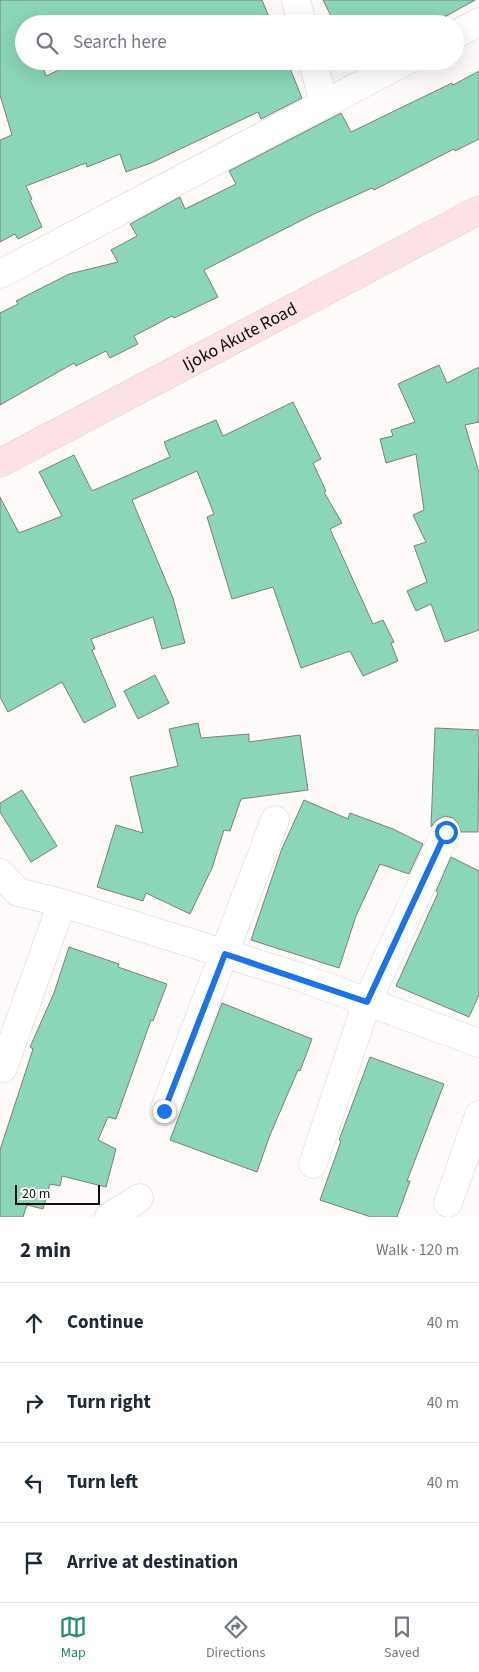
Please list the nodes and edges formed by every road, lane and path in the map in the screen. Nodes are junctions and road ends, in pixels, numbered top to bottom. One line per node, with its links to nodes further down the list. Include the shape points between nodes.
1 (296, 0): 2 (street)
2 (300, 15)
3 (479, 22): 4 (street)
4 (464, 30)
5 (314, 70): 7 (street)
6 (389, 70): 7 (street)
7 (324, 105): 9 (street)
8 (479, 210): 10 (main road, Ijoko Akute Road)
9 (0, 274)
10 (0, 463)
11 (275, 820): 15 (street)
12 (446, 832): 16 (street)
13 (0, 873): 14 (street, via 18,892)
14 (62, 903): 15 (street); 18 (street)
15 (225, 954): 16 (street); 19 (street)
16 (367, 1002): 17 (street); 21 (street)
17 (479, 1043)
18 (3, 1068)
19 (164, 1111)
20 (479, 1115): 23 (street)
21 (313, 1164)
22 (138, 1198): 24 (street)
23 (448, 1203)
24 (109, 1217)

